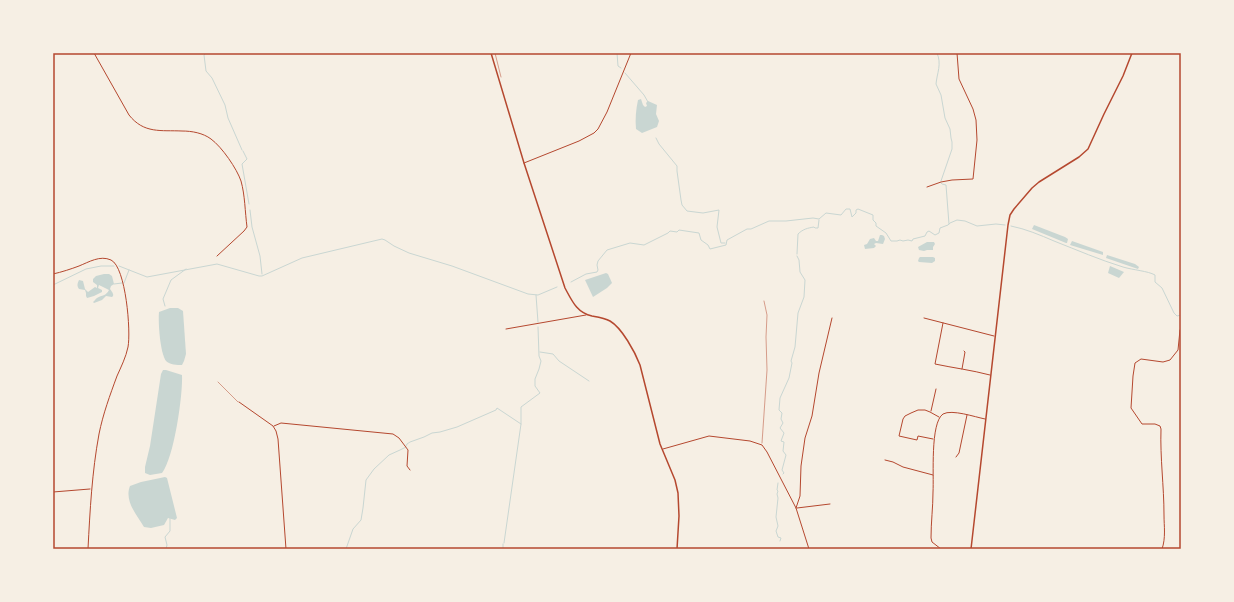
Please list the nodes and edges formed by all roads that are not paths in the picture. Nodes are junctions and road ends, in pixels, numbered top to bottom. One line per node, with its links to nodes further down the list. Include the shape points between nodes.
1 (94, 53): 8 (street, via 135,122 153,130 196,132 211,138 237,172 241,183 246,227 244,232)
2 (491, 53): 6 (street)
3 (631, 53): 6 (street, via 607,112 594,134)
4 (957, 53): 7 (street, via 960,79 976,120 977,140 973,179 952,180)
5 (1132, 53): 17 (street, via 1088,149 1079,158 1039,182 1010,215)
6 (524, 163): 11 (street, via 565,288 573,303)
7 (927, 187)
8 (217, 256)
9 (53, 274): 36 (street, via 97,259 105,259 116,264 123,283 128,345 101,423)
10 (764, 301): 30 (lane, via 767,370)
11 (586, 315): 15 (street); 31 (street, via 611,322 619,329 637,357)
12 (832, 318): 39 (street, via 805,438 800,496)
13 (924, 318): 14 (street)
14 (943, 323): 17 (street); 19 (street, via 936,364)
15 (506, 329)
16 (1180, 330): 46 (street, via 1178,350 1170,360 1163,362 1141,359 1135,363 1133,376 1131,408 1142,424 1158,425 1161,429 1165,540)
17 (995, 336): 20 (street)
18 (964, 351): 19 (street)
19 (962, 369): 20 (street)
20 (991, 375): 27 (street)
21 (218, 382): 23 (lane)
22 (936, 389): 24 (street)
23 (239, 402): 28 (street)
24 (930, 412): 26 (street); 29 (street, via 918,410 905,416 899,436 917,440 918,436)
25 (967, 415): 26 (street, via 948,412); 27 (street); 32 (street)
26 (939, 418): 29 (street)
27 (986, 419): 45 (street)
28 (273, 426): 34 (street, via 281,423 393,434 408,450 407,466); 41 (street, via 278,439)
29 (934, 440): 35 (street)
30 (762, 444): 31 (street, via 705,436); 39 (street)
31 (662, 449): 42 (street, via 678,493)
32 (956, 457)
33 (885, 460): 35 (street)
34 (410, 470)
35 (933, 475): 44 (street, via 931,538 932,542)
36 (91, 489): 37 (street); 40 (street)
37 (53, 492)
38 (830, 504): 39 (street)
39 (796, 508): 43 (street)
40 (88, 549)
41 (286, 549)
42 (677, 549)
43 (808, 549)
44 (942, 549)
45 (971, 549)
46 (1162, 549)

